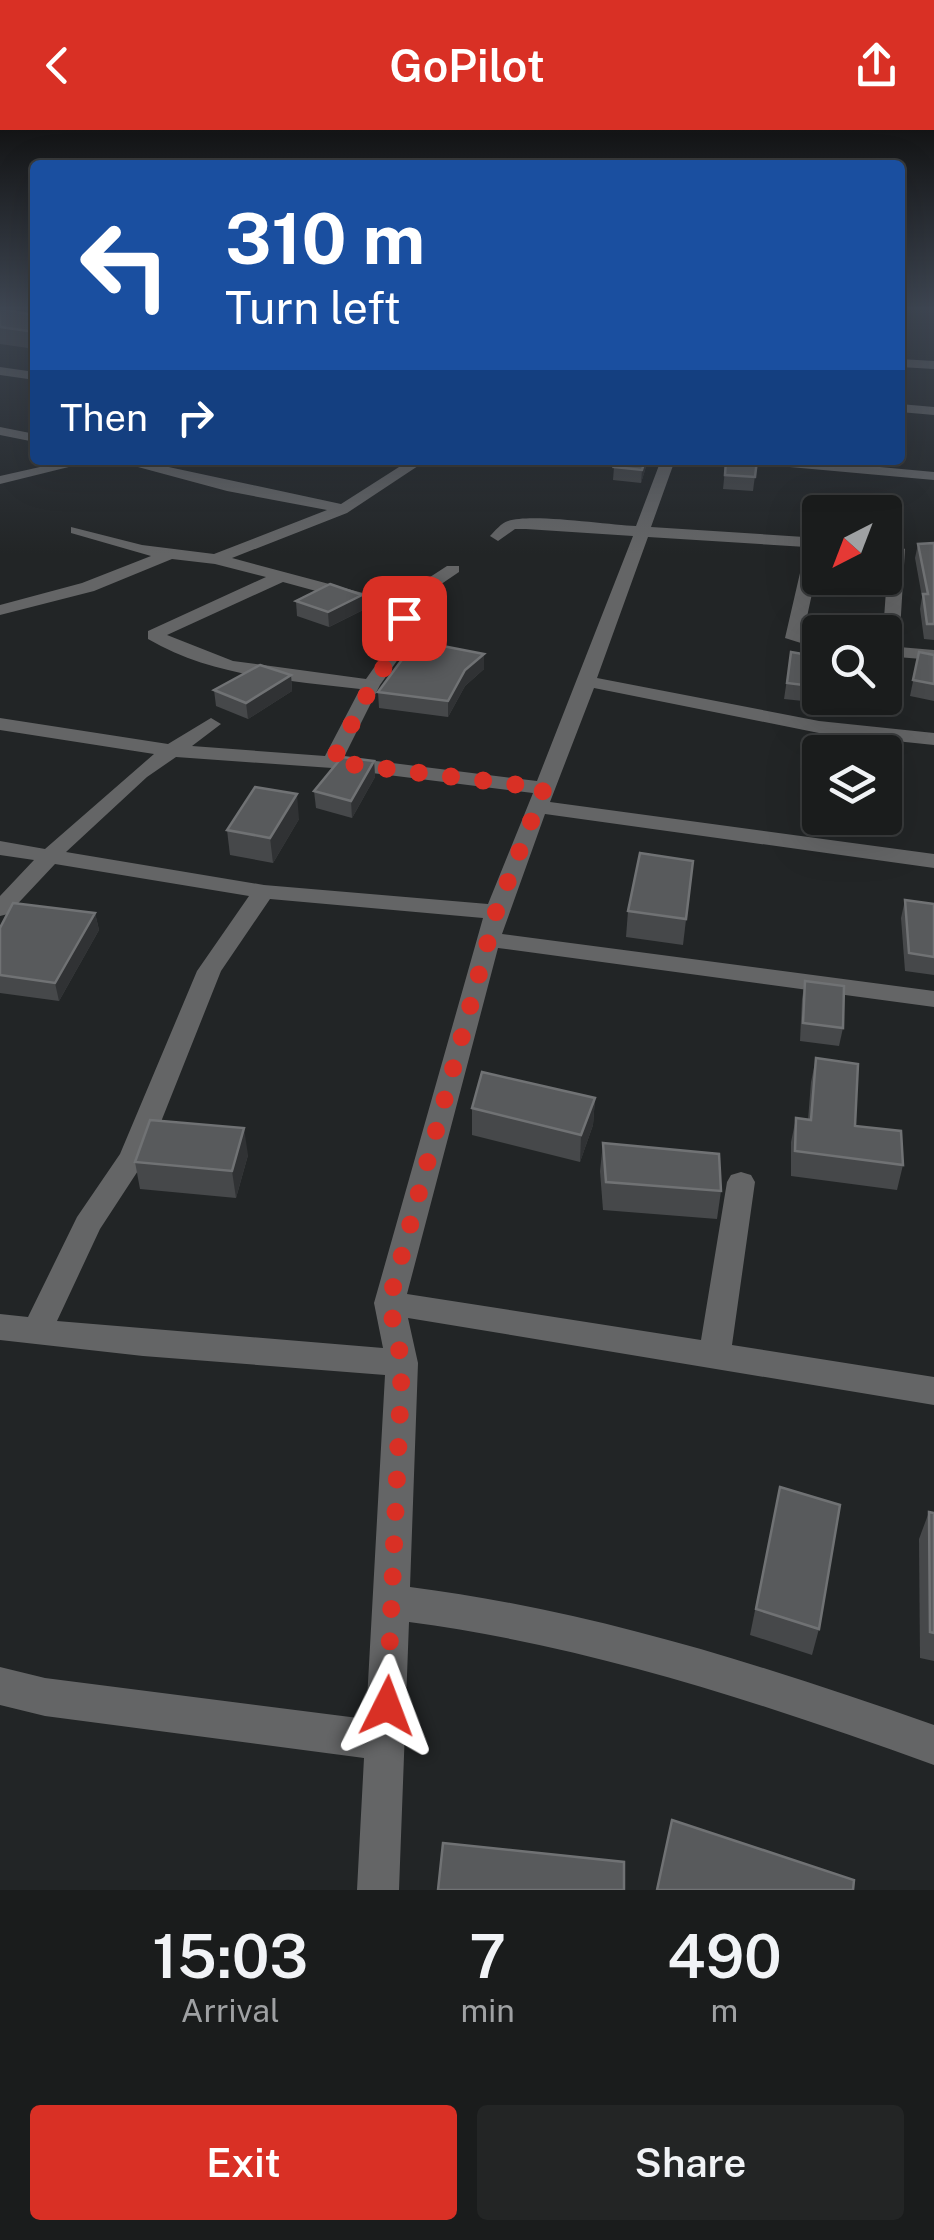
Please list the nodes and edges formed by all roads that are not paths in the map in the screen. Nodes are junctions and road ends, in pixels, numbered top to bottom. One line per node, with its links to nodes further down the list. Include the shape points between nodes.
1 (905, 408): 2 (street)
2 (934, 411)
3 (0, 432): 4 (street)
4 (30, 437)
5 (68, 465): 11 (street)
6 (139, 465): 12 (street)
7 (412, 465): 12 (street)
8 (666, 465): 14 (street)
9 (812, 465): 10 (street)
10 (934, 476)
11 (0, 480)
12 (343, 510): 18 (street)
13 (76, 530): 17 (street)
14 (643, 530): 15 (street, via 526,524); 16 (street); 27 (street)
15 (498, 536)
16 (802, 542)
17 (168, 555): 18 (street); 23 (street)
18 (216, 559): 20 (street)
19 (453, 569): 22 (street)
20 (285, 576): 22 (street); 28 (street, via 154,635 224,664)
21 (804, 595): 24 (street, via 794,638)
22 (392, 609): 28 (street, via 404,618 406,635)
23 (0, 610)
24 (802, 640)
25 (902, 653): 26 (street)
26 (934, 655)
27 (588, 682): 31 (street, via 819,727); 34 (street)
28 (372, 685): 33 (street)
29 (0, 724): 32 (street)
30 (212, 724): 32 (street)
31 (934, 739)
32 (172, 751): 33 (street); 36 (street)
33 (332, 762): 34 (street)
34 (541, 797): 37 (street); 40 (street)
35 (0, 848): 36 (street)
36 (51, 854): 38 (street); 39 (street)
37 (934, 861)
38 (264, 892): 40 (street); 45 (street, via 209,971 132,1157 86,1225)
39 (0, 910)
40 (493, 926): 41 (street); 43 (street)
41 (934, 999)
42 (741, 1182): 46 (street)
43 (389, 1302): 46 (street); 47 (street)
44 (0, 1327): 45 (street)
45 (37, 1331): 47 (street)
46 (714, 1357): 48 (street)
47 (402, 1363): 49 (street)
48 (934, 1391)
49 (392, 1602): 51 (street); 52 (street, via 486,1612 681,1658)
50 (0, 1686): 51 (street)
51 (385, 1741): 53 (street)
52 (934, 1745)
53 (378, 1890)

